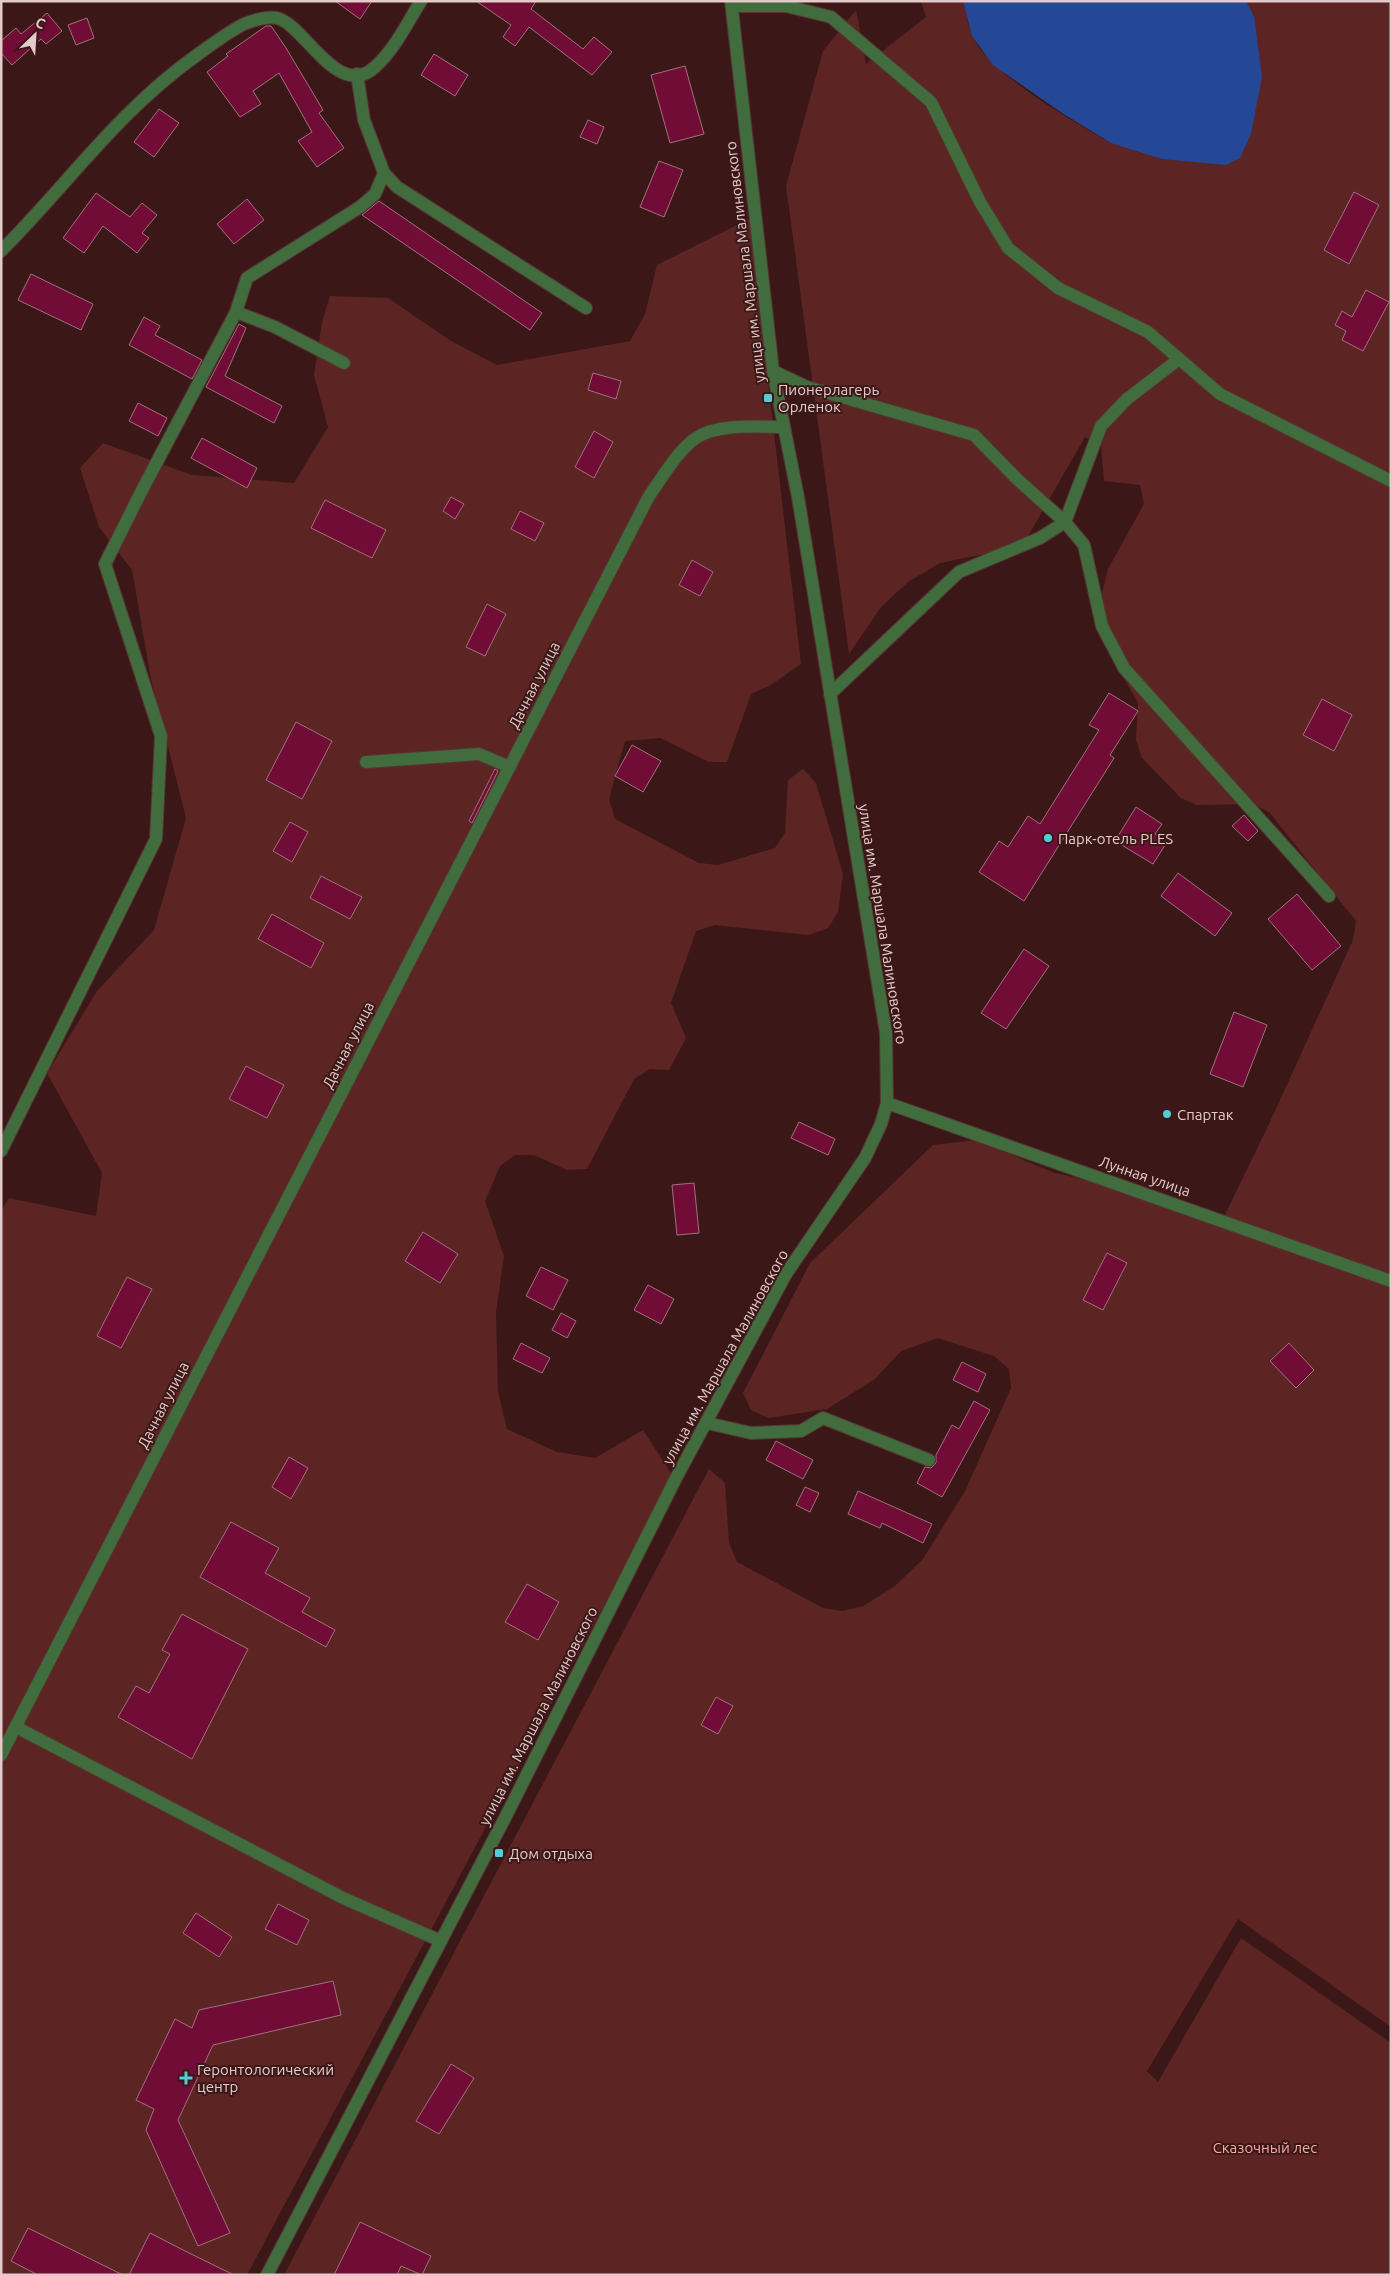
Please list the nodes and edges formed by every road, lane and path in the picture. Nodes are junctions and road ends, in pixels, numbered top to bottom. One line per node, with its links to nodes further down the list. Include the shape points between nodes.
1 (421, 1): 3 (street, via 383,59 366,73)
2 (731, 3): 8 (street, via 786,6 832,17 931,102 980,202 1008,248 1058,288 1148,332); 10 (street, улица им. Маршала Малиновского)
3 (358, 74): 4 (street, via 364,120); 5 (street, via 342,72 330,64 290,23 276,18 261,18 243,25 174,72 144,97)
4 (384, 173): 6 (street, via 397,187); 7 (street, via 375,194 360,207 247,278)
5 (1, 250)
6 (586, 308)
7 (236, 312): 9 (street, via 275,327); 19 (street, via 105,564 161,736 156,840)
8 (1179, 359): 12 (street, via 1220,394); 13 (street, via 1127,399 1101,426)
9 (344, 364)
10 (773, 371): 11 (street, улица им. Маршала Малиновского); 13 (street, via 807,387 974,435)
11 (784, 427): 14 (street, улица им. Маршала Малиновского); 16 (street, Дачная улица, via 724,428 696,438 675,460 650,496)
12 (1391, 481)
13 (1065, 522): 14 (street, via 1040,538 959,572); 17 (street, via 1084,545 1102,626 1124,668)
14 (830, 694): 18 (street, улица им. Маршала Малиновского, via 886,1033)
15 (366, 762): 16 (street, via 479,754)
16 (510, 766): 23 (street, Дачная улица)
17 (1329, 896)
18 (887, 1103): 20 (street, Лунная улица); 21 (street, улица им. Маршала Малиновского, via 865,1158 786,1274)
19 (1, 1151)
20 (1391, 1281)
21 (706, 1423): 22 (street, via 751,1433 801,1430 823,1418); 25 (street, улица им. Маршала Малиновского)
22 (929, 1460)
23 (16, 1728): 24 (street, Дачная улица); 25 (street, via 343,1898)
24 (1, 1755)
25 (441, 1941): 26 (street, улица им. Маршала Малиновского)
26 (267, 2275)

